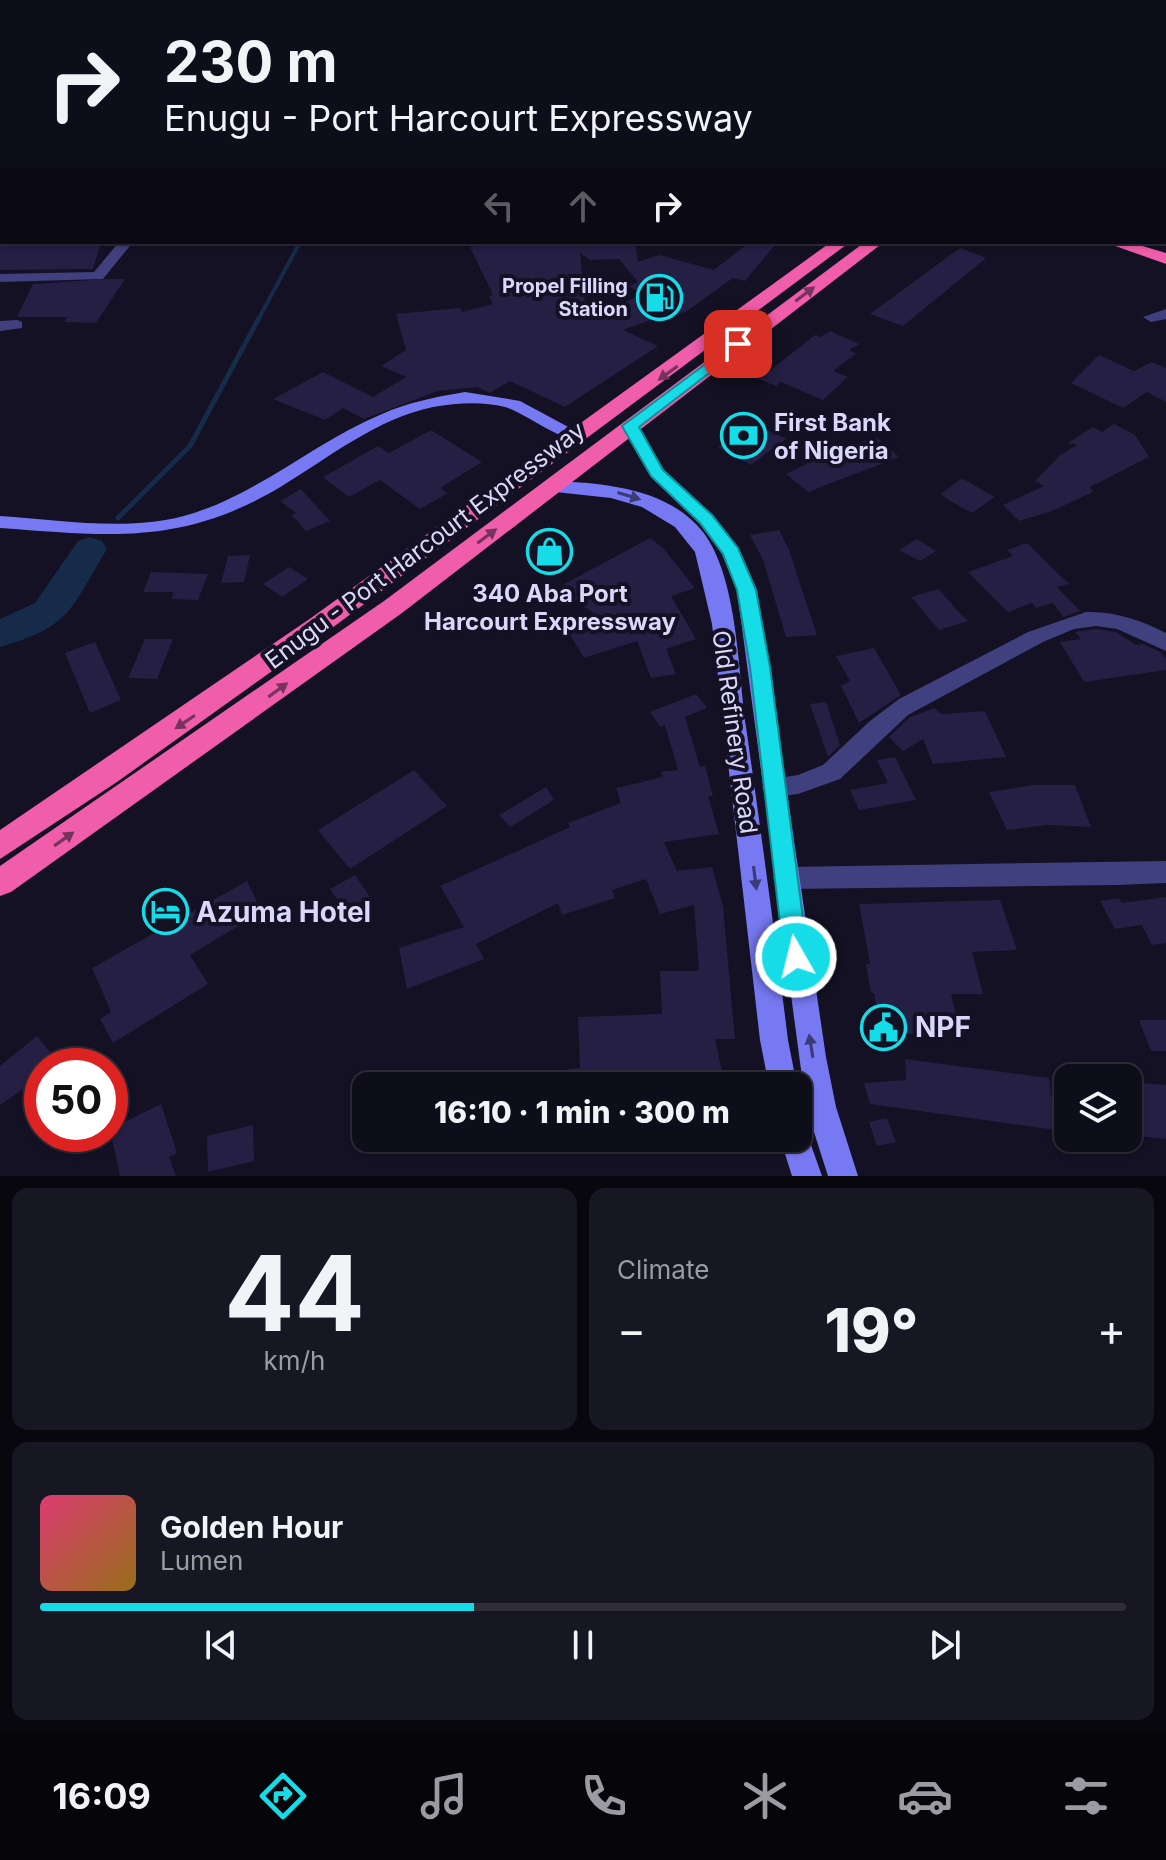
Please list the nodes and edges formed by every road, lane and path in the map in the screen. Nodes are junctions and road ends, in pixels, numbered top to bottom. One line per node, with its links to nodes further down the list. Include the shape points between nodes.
1 (125, 244): 6 (street, via 98,276)
2 (839, 244): 10 (highway, Enugu - Port Harcourt Expressway, one-way to 10)
3 (873, 244): 9 (highway, Enugu - Port Harcourt Expressway, one-way to 3)
4 (1118, 244): 5 (highway)
5 (1166, 259)
6 (0, 278)
7 (17, 325): 8 (street)
8 (0, 326)
9 (630, 426): 11 (highway, Enugu - Port Harcourt Expressway); 14 (main road, Old Refinery Road, via 657,473 706,519 742,577 756,641)
10 (576, 436): 12 (main road, via 505,403 436,401 366,429 246,499 199,519 134,528); 15 (highway, Enugu - Port Harcourt Expressway, one-way to 15, via 214,703)
11 (552, 487): 18 (highway, Enugu - Port Harcourt Expressway, one-way to 11, via 253,708); 19 (main road, Old Refinery Road, one-way to 19, via 629,494 652,504 682,523 708,555 724,640)
12 (0, 522)
13 (1166, 643): 14 (street, via 1099,618 1065,624 894,713 827,775 806,786)
14 (774, 787): 17 (main road, Old Refinery Road)
15 (0, 846)
16 (1166, 872): 17 (street)
17 (786, 878): 22 (main road, Old Refinery Road, one-way to 17, via 821,1107)
18 (0, 883)
19 (780, 1072)
20 (799, 1152): 21 (main road)
21 (807, 1176)
22 (843, 1176)

